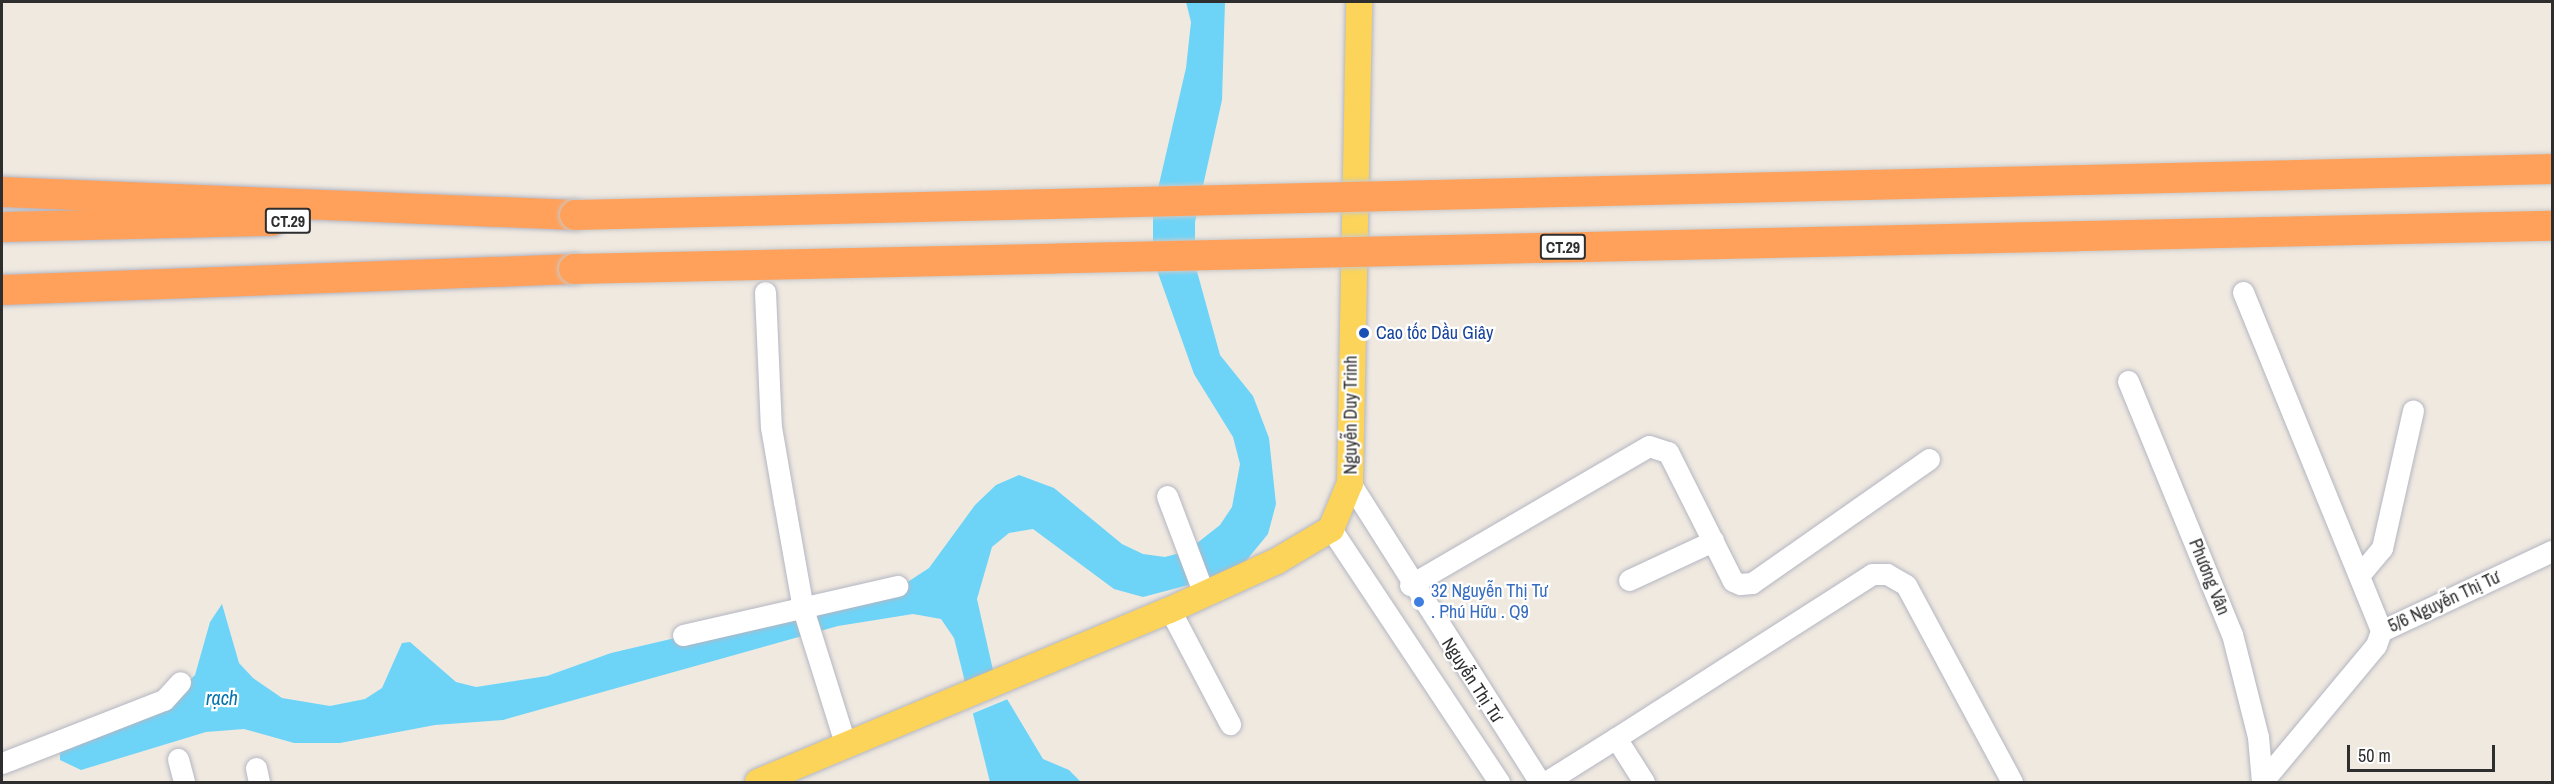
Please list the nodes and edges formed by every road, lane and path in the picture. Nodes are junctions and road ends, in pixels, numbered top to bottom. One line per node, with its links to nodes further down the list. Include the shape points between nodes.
1 (1359, 2): 15 (main road, Nguyễn Duy Trinh)
2 (2553, 169): 4 (highway, CT.29, bridge)
3 (2, 192): 4 (highway)
4 (575, 215): 6 (highway, CT.29)
5 (2553, 226): 7 (highway, CT.29, bridge)
6 (2, 227)
7 (574, 269): 8 (highway, CT.29); 9 (highway)
8 (2, 281)
9 (2, 290)
10 (765, 292): 25 (street, via 771,427)
11 (2243, 292): 20 (street)
12 (2128, 381): 35 (street, Phương Vân, via 2232,634 2258,737)
13 (2413, 410): 20 (street, via 2382,548)
14 (1929, 459): 18 (street, via 1752,583 1734,581)
15 (1350, 483): 17 (main road, Nguyễn Duy Trinh); 22 (street, Nguyễn Thị Tư)
16 (1167, 496): 24 (street)
17 (1331, 529): 24 (main road); 38 (street, Nguyễn Thị Tư)
18 (1713, 541): 21 (street); 22 (street, via 1668,452 1657,445)
19 (2553, 551): 27 (street, 5/6 Nguyễn Thị Tư)
20 (2361, 573): 27 (street)
21 (1629, 580)
22 (1410, 585): 39 (street, Nguyễn Thị Tư)
23 (897, 586): 25 (street)
24 (1204, 594): 26 (main road)
25 (803, 608): 28 (street); 32 (street)
26 (1170, 610): 30 (street); 32 (main road)
27 (2381, 631): 35 (street, 5/6 Nguyễn Thị Tư, via 2376,645)
28 (683, 635)
29 (180, 682): 34 (street, via 164,700)
30 (1230, 724)
31 (1616, 738): 40 (street); 41 (street); 42 (street, via 1872,573 1887,574 1906,585)
32 (846, 746): 37 (main road)
33 (178, 759): 36 (street)
34 (2, 763)
35 (2262, 782)
36 (184, 783)
37 (758, 783)
38 (1499, 783)
39 (1540, 783)
40 (1546, 783)
41 (1644, 783)
42 (2013, 783)

